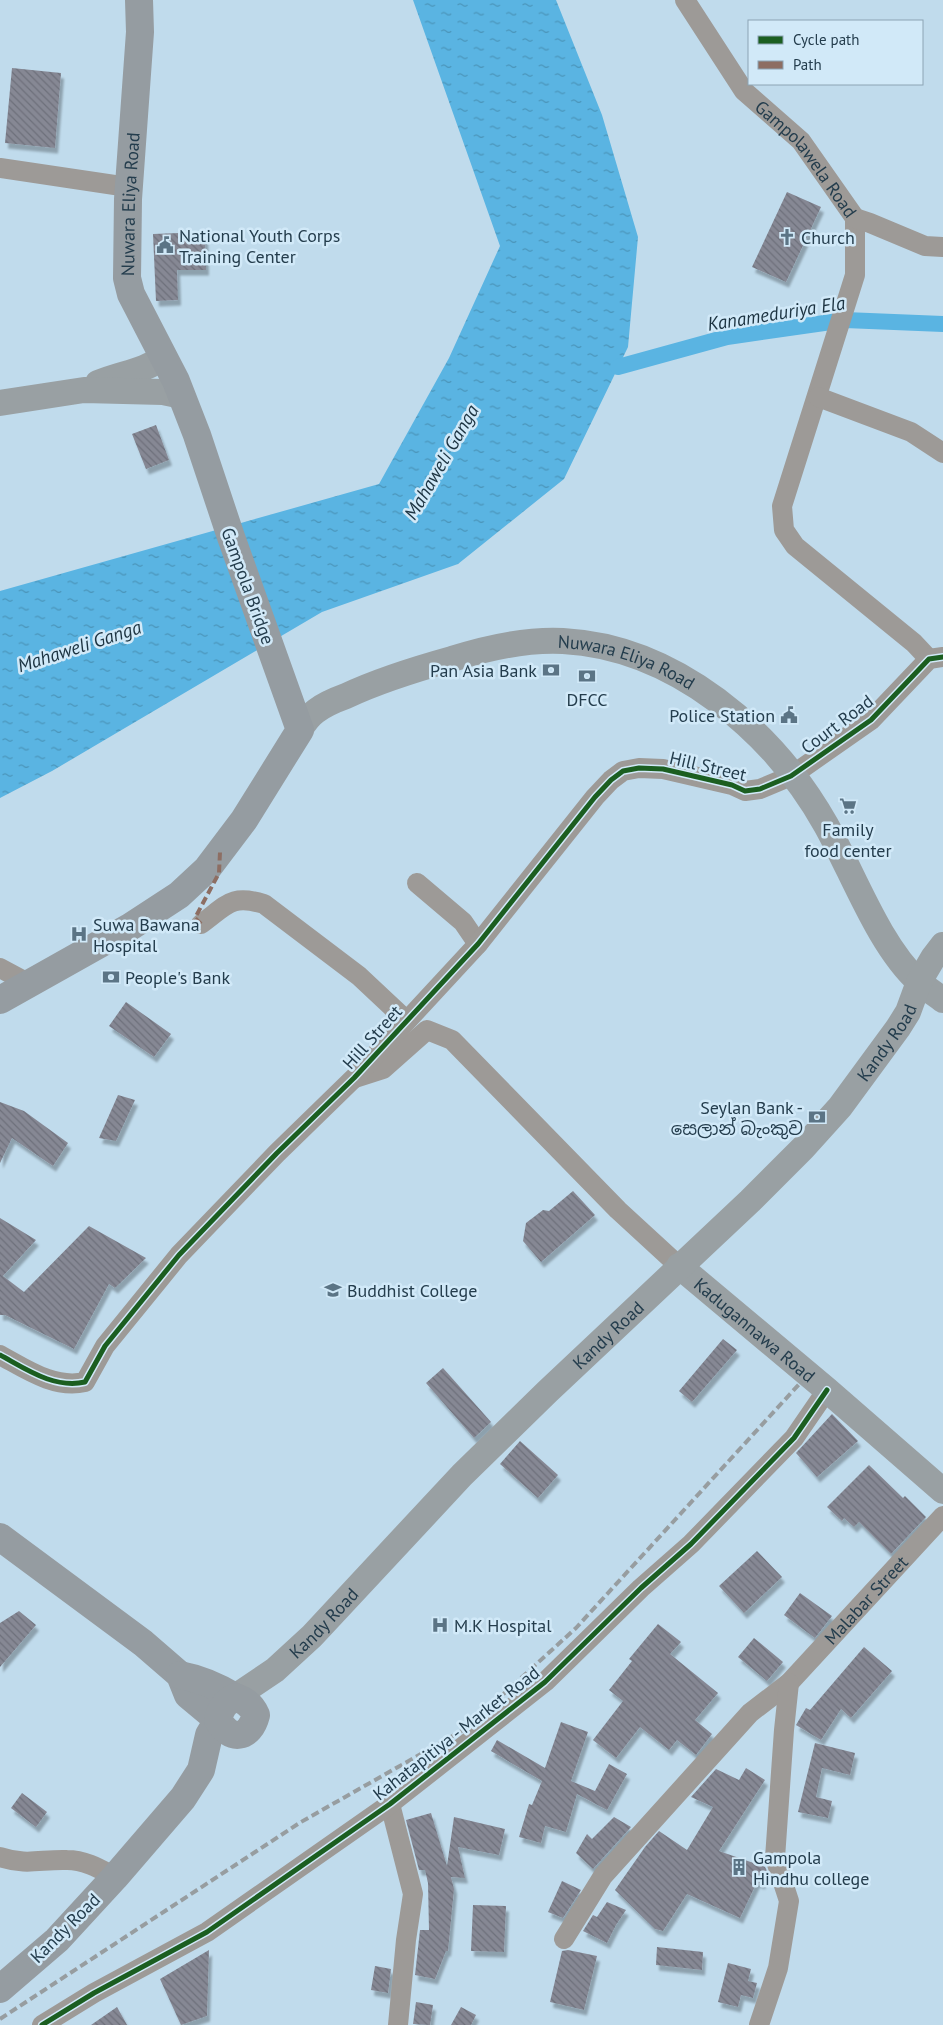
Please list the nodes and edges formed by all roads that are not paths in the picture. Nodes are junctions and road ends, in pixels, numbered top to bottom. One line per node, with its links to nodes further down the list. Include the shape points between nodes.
1 (139, 0): 4 (highway, Nuwara Eliya Road, via 140,32)
2 (685, 0): 5 (street, Gampolawela Road, via 744,91 801,141)
3 (0, 168): 4 (street)
4 (128, 187): 7 (highway, Nuwara Eliya Road, via 127,278 134,302)
5 (855, 218): 6 (street, via 925,246); 10 (street, Gampolawela Road, via 855,275)
6 (943, 247)
7 (164, 357): 8 (main road, via 137,372 107,379); 9 (highway, Nuwara Eliya Road)
8 (84, 390): 9 (main road, via 163,392); 11 (main road)
9 (182, 396): 13 (highway, Nuwara Eliya Road)
10 (818, 397): 12 (street, via 910,432); 14 (street, Gampolawela Road, via 782,506 784,530 795,546)
11 (0, 403)
12 (943, 453)
13 (211, 479): 15 (highway, Gampola Bridge)
14 (936, 658): 16 (street, Court Road, via 871,720)
15 (300, 730): 16 (main road, Nuwara Eliya Road, via 310,716 326,704 424,667 504,646 543,641 578,642 625,653 680,676 742,721 767,745); 23 (highway, via 244,820 207,869 158,910)
16 (791, 776): 19 (street, Hill Street, via 760,789 745,791 663,769 623,771 595,797); 22 (main road, Nuwara Eliya Road, via 825,823 892,950)
17 (417, 883): 19 (street, via 463,922)
18 (201, 924): 26 (street, via 235,899 264,904 359,976)
19 (478, 944): 26 (street, Hill Street)
20 (943, 945): 22 (main road, Kandy Road)
21 (0, 968): 23 (street)
22 (919, 982): 25 (main road, Nuwara Eliya Road); 28 (main road, Kandy Road, via 898,1028 840,1107 750,1201)
23 (28, 984): 24 (highway)
24 (0, 1000)
25 (943, 1000)
26 (406, 1020): 27 (street, Hill Street)
27 (354, 1078): 28 (street, via 383,1069 427,1030 452,1040 618,1210); 29 (street, Hill Street, via 276,1153 179,1255 105,1346 85,1382 61,1383 40,1376)
28 (679, 1266): 30 (main road, Kadugannawa Road); 34 (main road, Kandy Road, via 462,1475 342,1605)
29 (0, 1354)
30 (827, 1390): 31 (main road, Kadugannawa Road); 39 (street, Kahatapitiya - Market Road, via 794,1438 691,1544 545,1682)
31 (943, 1491)
32 (943, 1516): 36 (street, Malabar Street)
33 (0, 1537): 35 (highway, via 120,1624)
34 (275, 1670): 37 (main road, Kandy Road); 38 (main road, Kandy Road)
35 (180, 1675): 37 (highway, via 200,1679); 38 (highway, via 188,1694)
36 (789, 1683): 42 (street, Malabar Street, via 750,1713 603,1876); 46 (street, via 775,1858 789,1901 778,1968)
37 (235, 1697): 38 (highway, via 253,1708)
38 (238, 1723): 41 (highway, Kandy Road, via 209,1735 201,1770 182,1798)
39 (390, 1804): 44 (street, Kahatapitiya - Market Road, via 207,1932); 45 (street, via 414,1894)
40 (0, 1857): 41 (street, via 27,1863 78,1861)
41 (115, 1878): 43 (highway, Kandy Road, via 57,1940)
42 (564, 1939)
43 (0, 1989)
44 (42, 2025)
45 (398, 2025)
46 (759, 2025)

